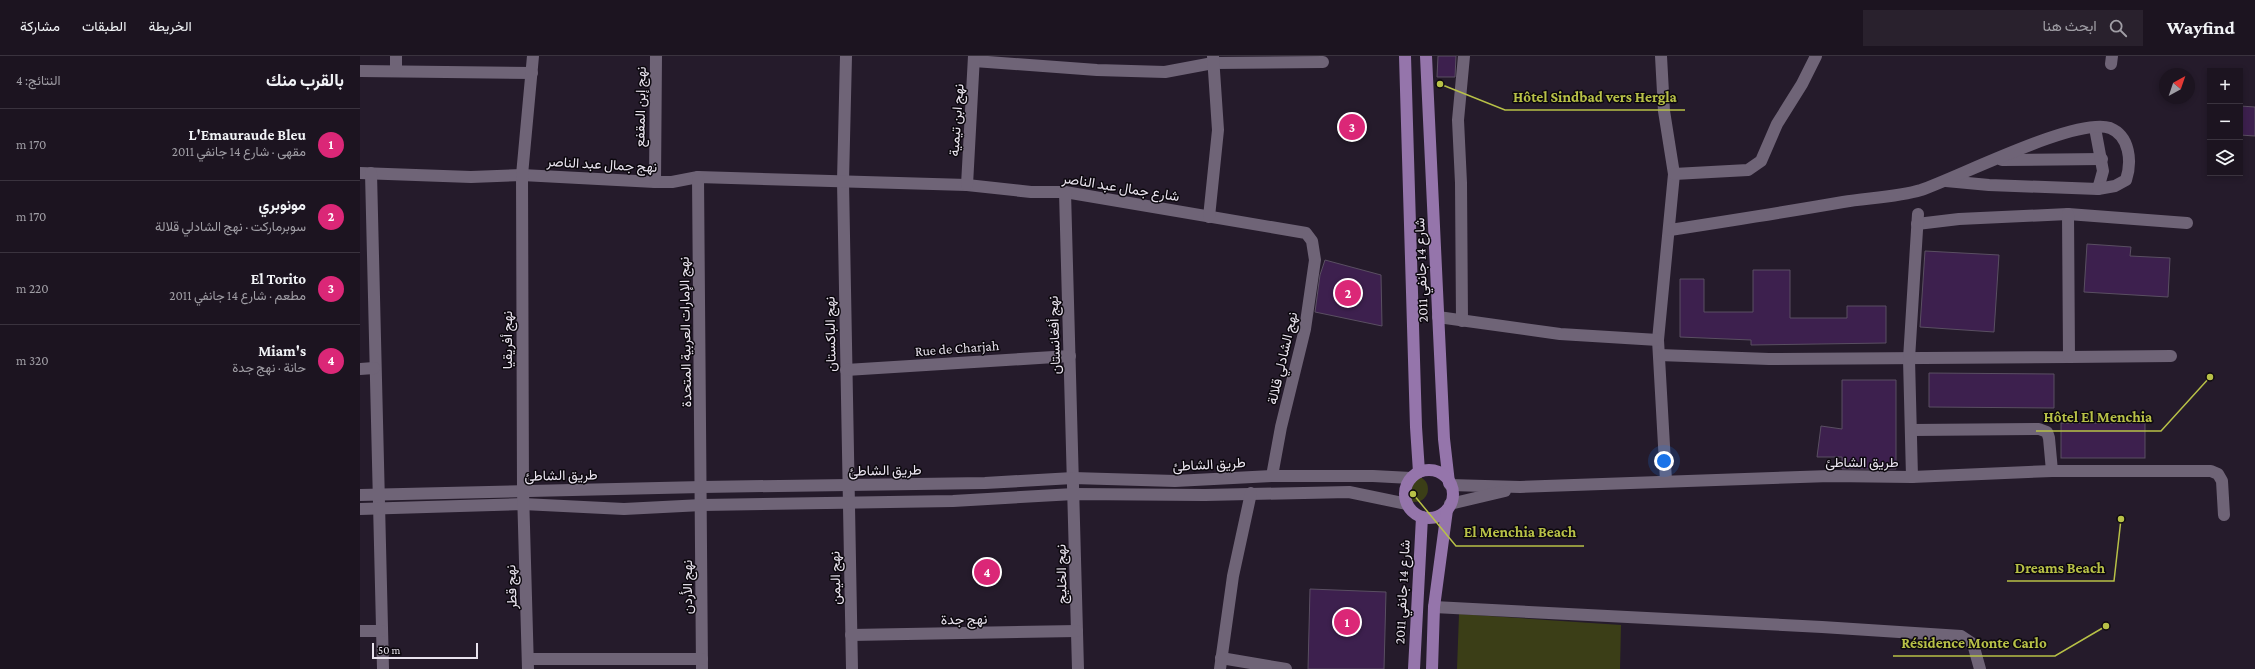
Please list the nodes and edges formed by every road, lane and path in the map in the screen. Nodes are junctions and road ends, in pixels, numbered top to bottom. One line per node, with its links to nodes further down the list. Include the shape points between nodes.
1 (396, 56): 14 (street)
2 (533, 56): 15 (street, نهج أفريقيا)
3 (656, 56): 25 (street, نهج إبن المقفع)
4 (846, 56): 23 (street, نهج الباكستان)
5 (1405, 56): 47 (main road, شارع 14 جانفي 2011, via 1416,427)
6 (1426, 56): 34 (main road, شارع 14 جانفي 2011)
7 (1464, 56): 35 (street, via 1458,120)
8 (1661, 56): 20 (street, via 1664,111)
9 (1816, 56): 20 (street, via 1777,124 1761,161 1748,170)
10 (974, 59): 11 (street, via 1097,70 1165,72); 26 (street, نهج ابن تيمية)
11 (1213, 60): 12 (street); 30 (street, via 1218,130)
12 (1323, 62)
13 (360, 71): 14 (street)
14 (396, 71): 15 (street)
15 (532, 73): 21 (street, نهج أفريقيا)
16 (2095, 128): 17 (street); 18 (street, via 2059,134); 27 (street, via 2109,128 2123,137 2129,154 2130,169 2126,180 2115,186)
17 (2102, 159): 18 (street); 27 (street, via 2103,171)
18 (1994, 160): 24 (street)
19 (366, 173): 21 (street, نهج جمال عبد الناصر, via 471,177); 42 (street)
20 (1674, 174): 32 (street)
21 (522, 175): 25 (street, نهج جمال عبد الناصر); 56 (street, نهج أفريقيا)
22 (698, 177): 23 (street, نهج جمال عبد الناصر); 25 (street, نهج جمال عبد الناصر); 54 (street, نهج الإمارات العربية المتحدة)
23 (843, 181): 26 (street, شارع جمال عبد الناصر); 44 (street, نهج الباكستان)
24 (1942, 181): 27 (street); 32 (street, via 1920,190)
25 (655, 182)
26 (967, 185): 28 (street, شارع جمال عبد الناصر, via 1031,192)
27 (2098, 189)
28 (1065, 192): 30 (street, شارع جمال عبد الناصر); 38 (street, نهج أفغانستان)
29 (2068, 214): 31 (street); 40 (street); 41 (street, via 1918,219)
30 (1209, 217): 33 (street, شارع جمال عبد الناصر, via 1300,231 1309,236)
31 (2187, 223)
32 (1670, 230): 36 (street)
33 (1314, 246): 48 (street, نهج الشادلي قلالة, via 1315,260 1305,329 1280,427)
34 (1438, 317): 35 (street); 52 (main road, شارع 14 جانفي 2011, via 1444,439)
35 (1462, 321): 36 (street, via 1560,334)
36 (1658, 340): 37 (street)
37 (1659, 355): 41 (street, via 1770,359); 51 (street)
38 (1070, 356): 44 (street, Rue de Charjah); 50 (street, نهج أفغانستان)
39 (2171, 356): 40 (street)
40 (2069, 357): 41 (street)
41 (1909, 359): 45 (street)
42 (374, 368): 43 (street); 58 (street)
43 (360, 369)
44 (846, 370): 53 (street, نهج الباكستان)
45 (1912, 430): 46 (street, via 2040,429 2047,432 2049,438); 49 (street)
46 (2052, 472): 49 (street, طريق الشاطئ); 68 (street, طريق الشاطئ, via 2205,471 2218,474 2222,481)
47 (1415, 475): 48 (street, طريق الشاطئ); 52 (main road, via 1433,471 1445,477); 63 (main road, via 1406,486)
48 (1272, 476): 50 (street, طريق الشاطئ, via 1175,481)
49 (1912, 476): 51 (street, طريق الشاطئ)
50 (1073, 478): 53 (street, طريق الشاطئ, via 985,484); 59 (street, نهج الخليج)
51 (1666, 481): 55 (street, طريق الشاطئ)
52 (1450, 484): 55 (street, طريق الشاطئ); 65 (main road, via 1452,491)
53 (848, 486): 54 (street, طريق الشاطئ); 62 (street, نهج اليمن)
54 (702, 487): 56 (street, طريق الشاطئ); 64 (street, نهج الإمارات العربية المتحدة)
55 (1520, 487): 65 (street, طريق الشاطئ)
56 (523, 490): 58 (street, طريق الشاطئ); 61 (street, نهج أفريقيا)
57 (1251, 493): 59 (street, طريق الشاطئ); 63 (street, طريق الشاطئ, via 1349,492); 75 (street, via 1233,576)
58 (377, 494): 60 (street, طريق الشاطئ); 67 (street)
59 (1074, 494): 62 (street, طريق الشاطئ, via 953,502); 72 (street, نهج الخليج)
60 (360, 495)
61 (524, 504): 64 (street, طريق الشاطئ, via 624,509); 67 (street, طريق الشاطئ); 76 (street, نهج قطر)
62 (848, 504): 64 (street, طريق الشاطئ); 74 (street, نهج اليمن)
63 (1407, 504): 69 (main road, via 1413,512)
64 (702, 505): 77 (street, نهج الأردن)
65 (1449, 507): 69 (main road, via 1435,517); 70 (main road)
66 (360, 509): 67 (street, طريق الشاطئ)
67 (378, 509): 71 (street)
68 (2224, 515)
69 (1422, 517): 82 (main road, شارع 14 جانفي 2011)
70 (1434, 607): 83 (main road); 84 (street, via 1960,636 1973,644)
71 (382, 631): 73 (street); 78 (street)
72 (1077, 631): 74 (street, نهج جدة); 80 (street, نهج الخليج)
73 (360, 632)
74 (851, 636): 79 (street, نهج اليمن)
75 (1220, 663): 81 (street)
76 (528, 664): 77 (street)
77 (702, 664)
78 (383, 669)
79 (852, 669)
80 (1078, 669)
81 (1286, 669)
82 (1414, 669)
83 (1432, 669)
84 (1980, 669)

